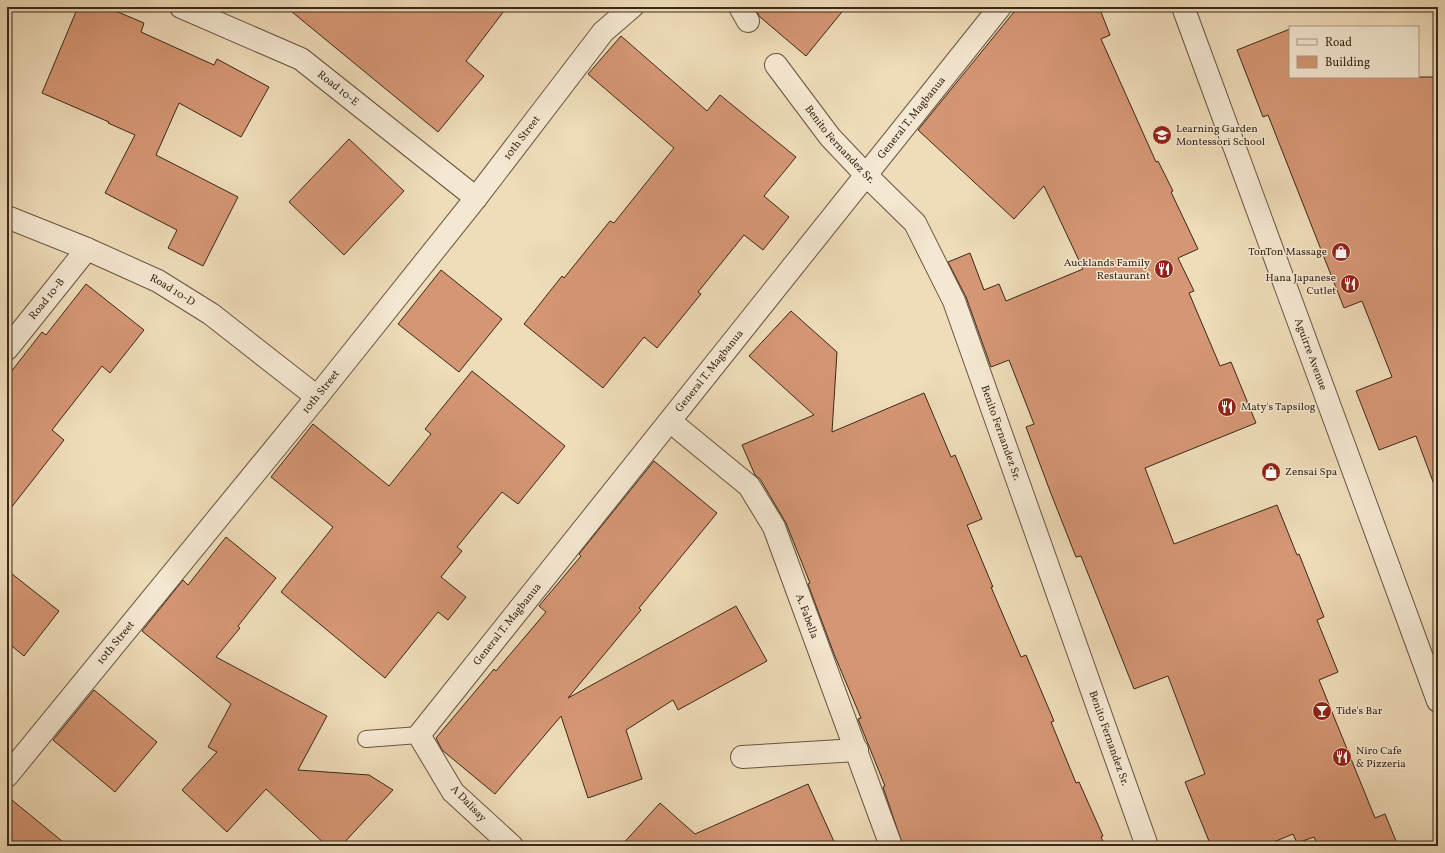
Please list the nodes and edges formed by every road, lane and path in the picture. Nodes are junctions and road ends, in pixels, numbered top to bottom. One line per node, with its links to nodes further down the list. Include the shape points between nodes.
1 (181, 7): 7 (street, Road 10-E, via 301,59)
2 (632, 7): 7 (street, 10th Street, via 603,32)
3 (1000, 7): 6 (street, General T. Magbanua)
4 (1183, 7): 13 (street, Aguirre Avenue)
5 (776, 65): 6 (street, Benito Fernandez Sr., via 830,137)
6 (866, 175): 12 (street, General T. Magbanua); 21 (street, Benito Fernandez Sr., via 915,223 954,301)
7 (476, 198): 11 (street, 10th Street)
8 (7, 218): 9 (street, Road 10-D)
9 (87, 249): 10 (street, Road 10-B); 11 (street, Road 10-D, via 158,281 211,314)
10 (7, 349)
11 (317, 397): 18 (street, 10th Street)
12 (670, 422): 14 (street, General T. Magbanua); 16 (street, A. Fabella, via 749,486 774,527)
13 (1438, 701)
14 (419, 735): 15 (lane); 19 (street, A Dalisay, via 453,792)
15 (366, 739)
16 (857, 750): 17 (street); 20 (street, A. Fabella)
17 (742, 757)
18 (7, 776)
19 (512, 846)
20 (891, 846)
21 (1147, 846)

